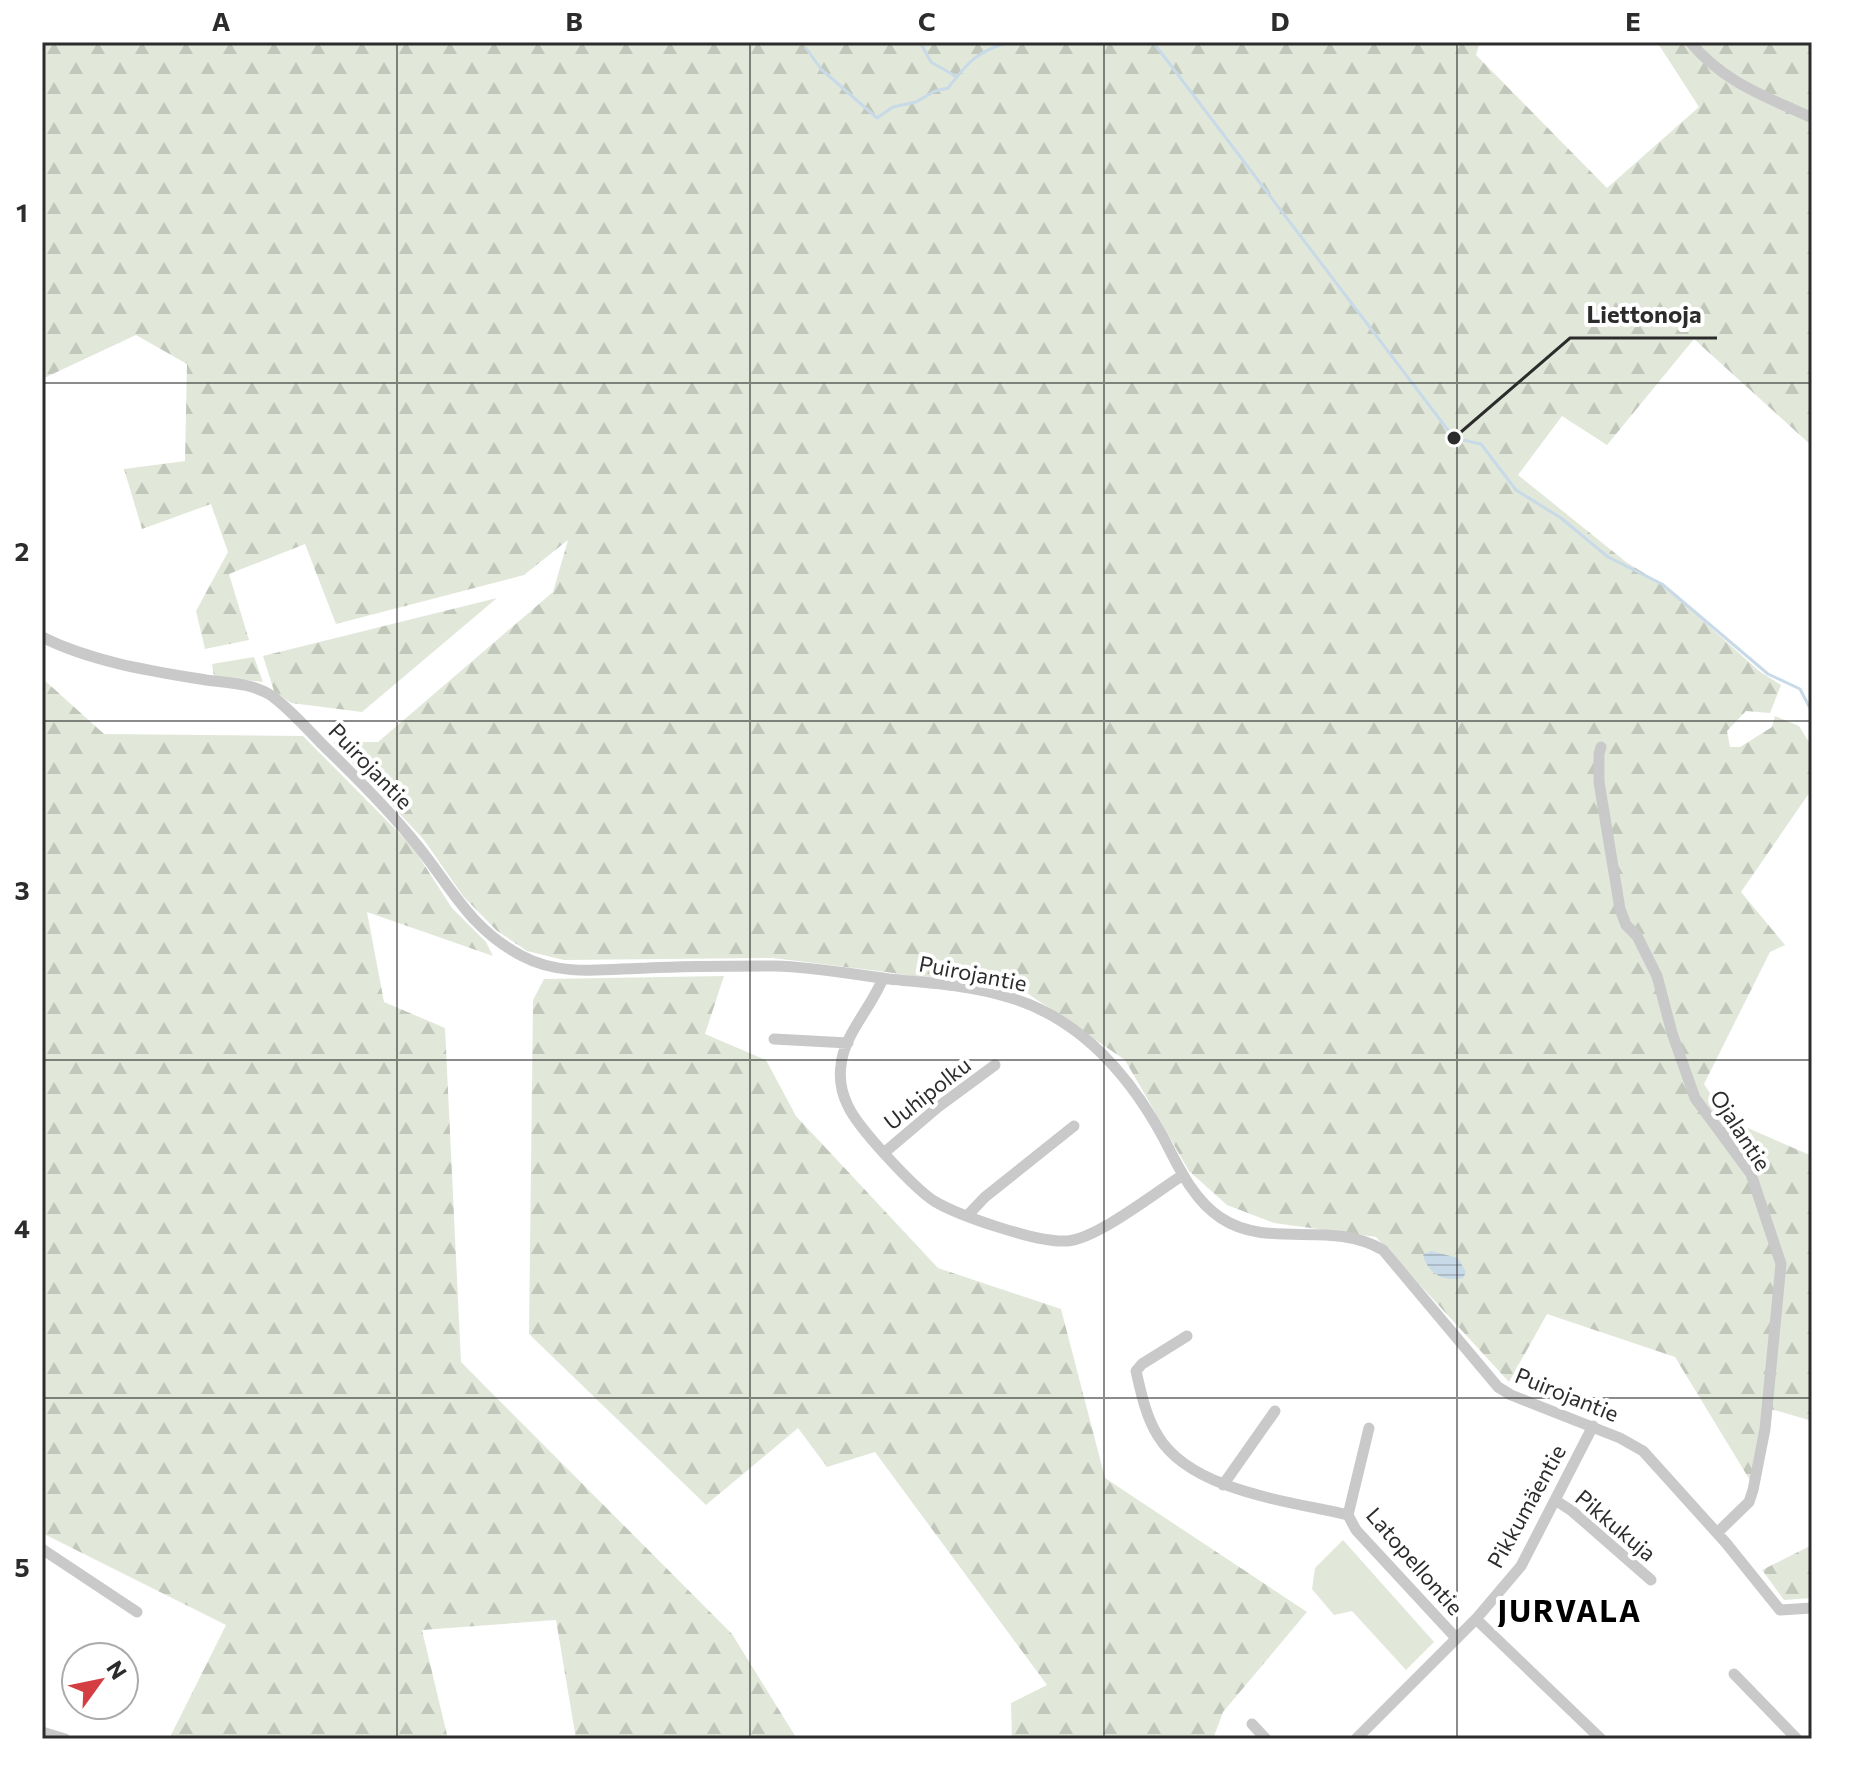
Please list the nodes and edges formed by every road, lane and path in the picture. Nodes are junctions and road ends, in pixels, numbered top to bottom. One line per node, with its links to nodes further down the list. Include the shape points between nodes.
1 (1690, 42): 2 (street, via 1730,80)
2 (1812, 118)
3 (42, 637): 5 (street, Puirojantie, via 95,658 252,686 272,696 374,795 457,902 523,958 561,970 779,966)
4 (1601, 747): 20 (street, Ojalantie, via 1599,782 1620,909 1657,976 1695,1098 1751,1174 1781,1264 1765,1429 1753,1490 1749,1502)
5 (883, 978): 7 (street); 11 (street, Puirojantie, via 1006,996 1057,1018 1106,1055 1132,1086)
6 (774, 1039): 7 (street)
7 (848, 1043): 10 (street, via 841,1062 842,1093 858,1122)
8 (995, 1065): 10 (street, Uuhipolku)
9 (1074, 1126): 12 (street)
10 (885, 1152): 12 (street, via 926,1195)
11 (1183, 1175): 12 (street, via 1094,1232 1069,1241 1034,1237); 15 (street, Puirojantie, via 1202,1202 1236,1226 1284,1235 1342,1234 1383,1250 1498,1387)
12 (967, 1216)
13 (1187, 1336): 17 (street, Latopellontie, via 1136,1371 1151,1424 1172,1455)
14 (1275, 1411): 17 (street)
15 (1593, 1426): 18 (street, Pikkumäentie); 20 (street, Puirojantie, via 1643,1451)
16 (1369, 1428): 19 (street)
17 (1223, 1485): 19 (street, Latopellontie)
18 (1555, 1500): 22 (street, Pikkukuja); 25 (street, Pikkumäentie, via 1521,1566)
19 (1348, 1515): 26 (street, Latopellontie)
20 (1717, 1533): 23 (street, Puirojantie, via 1780,1610)
21 (42, 1549): 24 (street)
22 (1651, 1580)
23 (1812, 1608)
24 (137, 1612)
25 (1476, 1619): 26 (street, Pikkumäentie); 33 (street)
26 (1456, 1638): 32 (street, Pikkumäentie)
27 (1734, 1674): 34 (street)
28 (1252, 1724): 31 (street)
29 (42, 1732): 30 (street)
30 (65, 1739)
31 (1266, 1739)
32 (1356, 1739)
33 (1601, 1739)
34 (1797, 1739)

